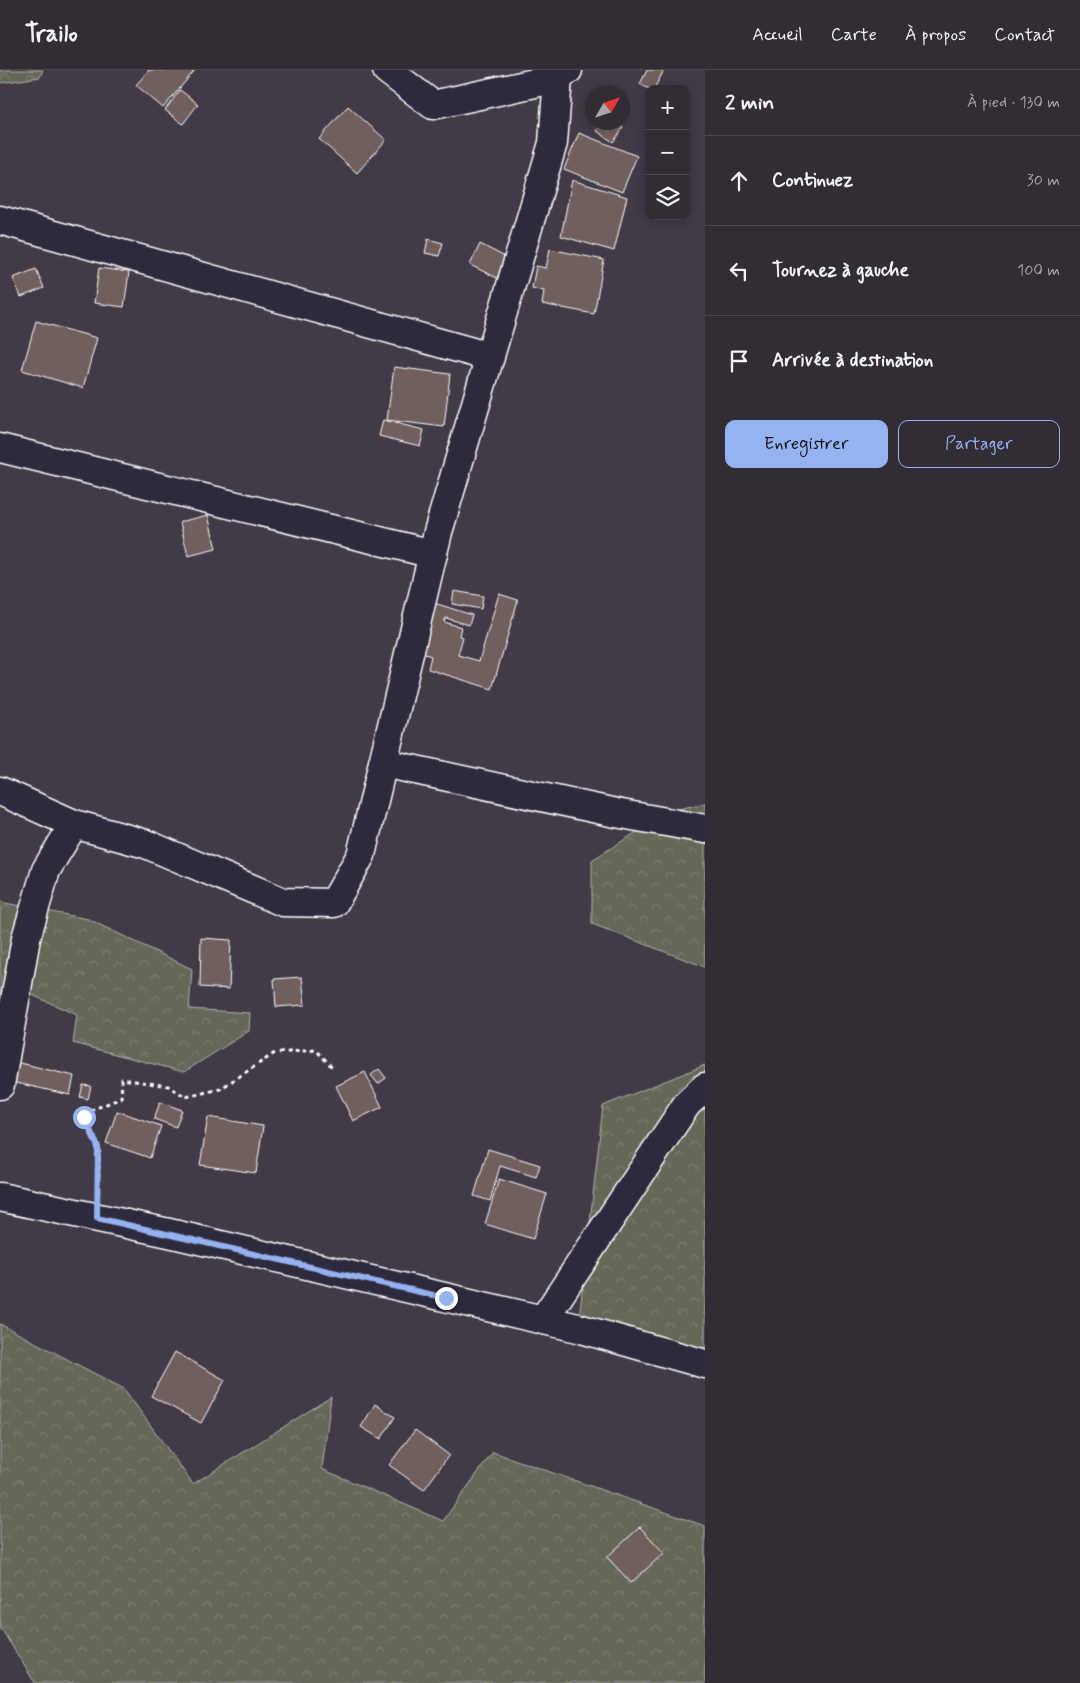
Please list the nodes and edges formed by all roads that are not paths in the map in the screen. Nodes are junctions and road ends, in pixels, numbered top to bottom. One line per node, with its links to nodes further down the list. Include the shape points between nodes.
1 (387, 70): 2 (street, via 433,105)
2 (563, 74): 4 (street, via 553,143)
3 (0, 220): 4 (street)
4 (490, 357): 6 (street)
5 (0, 448): 6 (street)
6 (433, 554): 7 (street)
7 (383, 763): 9 (street, via 361,855 334,903 283,902 146,844); 10 (street)
8 (0, 791): 9 (street)
9 (74, 824): 11 (street, via 46,870 26,938)
10 (705, 829)
11 (0, 1085)
12 (705, 1087): 14 (street, via 687,1104)
13 (0, 1198): 14 (street)
14 (543, 1320): 15 (street)
15 (705, 1364)

